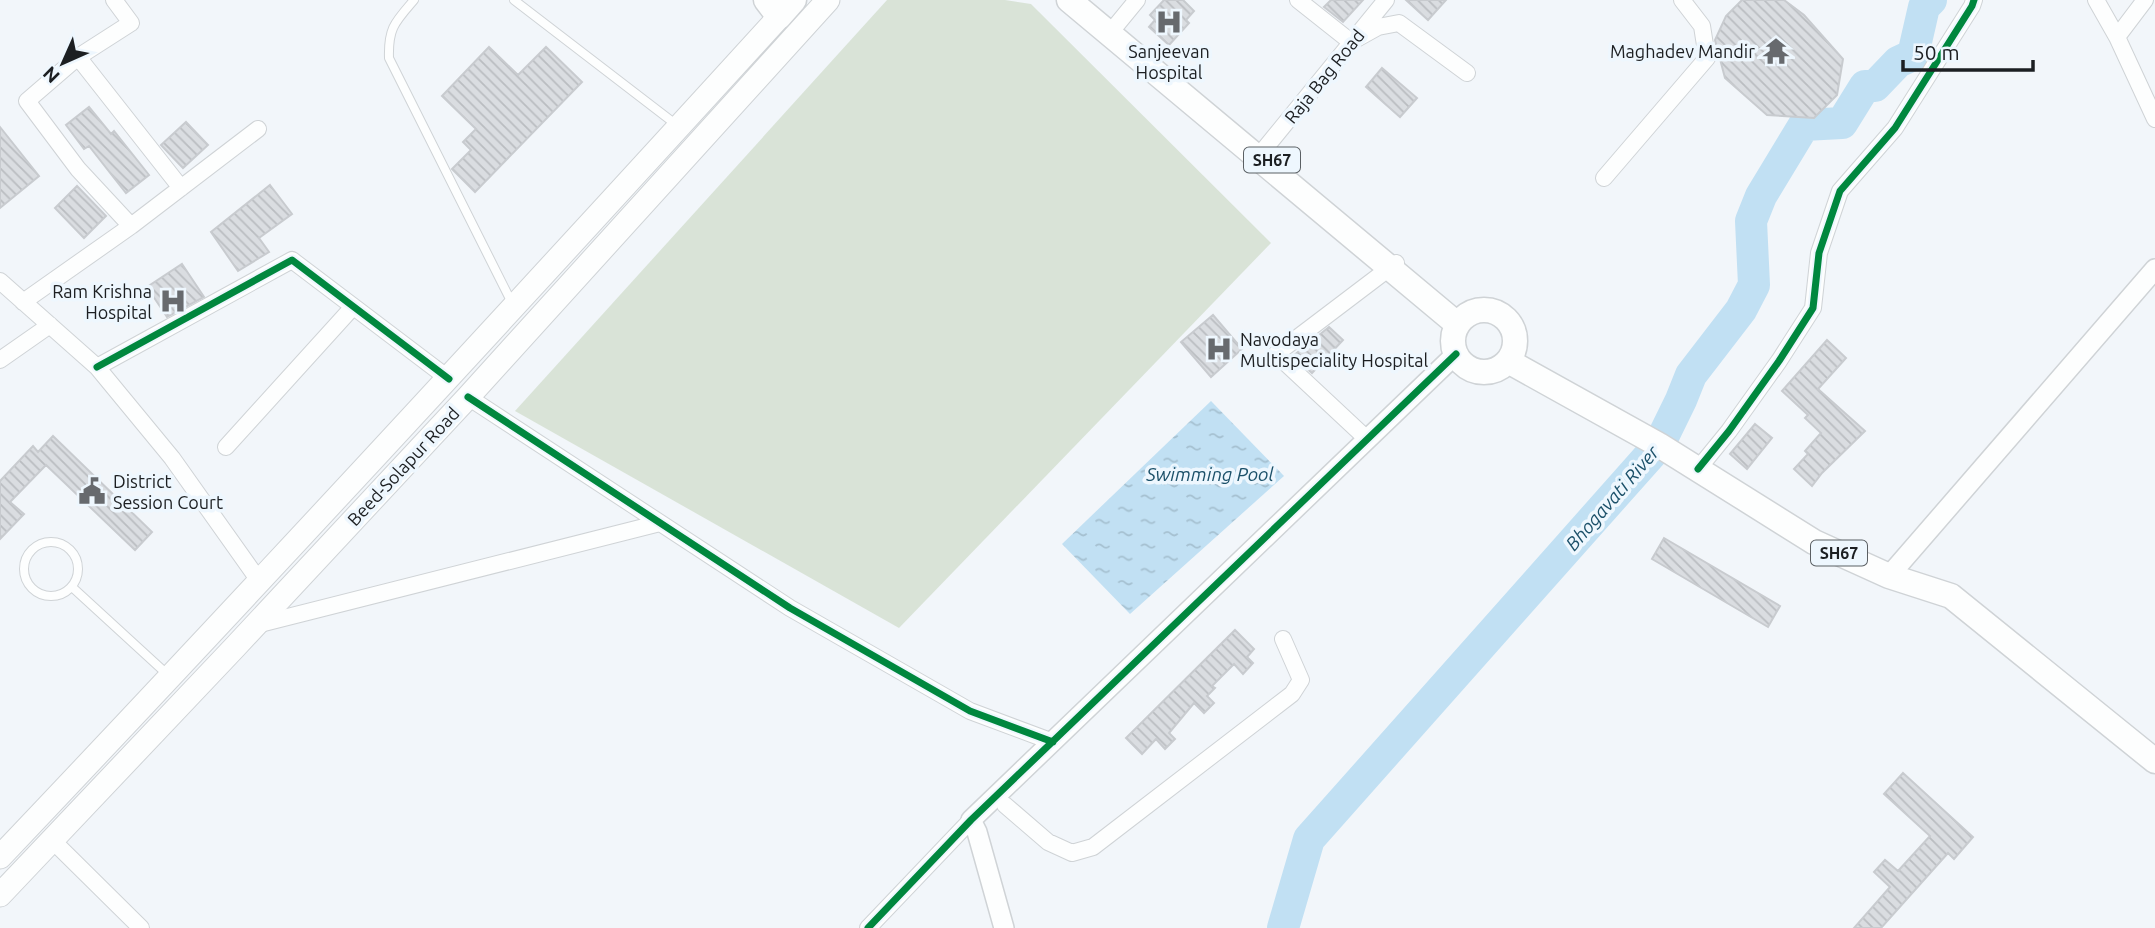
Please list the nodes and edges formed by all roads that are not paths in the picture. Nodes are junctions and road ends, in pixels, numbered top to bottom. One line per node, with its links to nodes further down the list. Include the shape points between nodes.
1 (114, 0): 18 (street, via 131,23)
2 (414, 0): 32 (lane, via 393,25 389,58)
3 (514, 0): 21 (lane)
4 (828, 0): 40 (main road, Beed-Solapur Road)
5 (1069, 0): 27 (main road)
6 (1084, 0): 15 (main road, SH67)
7 (1137, 0): 15 (street)
8 (1298, 0): 17 (street)
9 (1387, 0): 17 (street, Raja Bag Road)
10 (1682, 0): 24 (street, via 1702,26 1707,58)
11 (1974, 0): 43 (street, via 1895,128 1840,191 1819,254 1813,308)
12 (2096, 0): 16 (street)
13 (2145, 0): 16 (street)
14 (780, 6): 21 (main road, Beed-Solapur Road)
15 (1114, 28): 23 (main road, SH67)
16 (2117, 37): 20 (street)
17 (1351, 42): 19 (street, via 1378,27 1399,23); 23 (street, Raja Bag Road)
18 (78, 57): 25 (street); 26 (street, via 27,101 78,169)
19 (1467, 73)
20 (2155, 119)
21 (679, 126): 32 (main road, Beed-Solapur Road)
22 (258, 129): 25 (street)
23 (1262, 152): 27 (main road, SH67)
24 (1604, 178)
25 (181, 188): 26 (street)
26 (131, 226): 30 (street)
27 (1393, 265): 33 (main road, SH67); 41 (street, via 1276,354)
28 (2155, 269): 45 (street)
29 (0, 281): 30 (street)
30 (23, 302): 34 (street)
31 (352, 308): 38 (street, via 292,260); 39 (street); 42 (street)
32 (514, 308): 39 (main road, Beed-Solapur Road)
33 (1460, 320): 35 (main road, via 1453,334); 37 (main road, via 1482,309 1493,310 1510,322 1515,342)
34 (50, 325): 36 (street); 38 (street)
35 (1459, 359): 37 (main road, via 1480,372 1500,368); 41 (street); 53 (street)
36 (0, 360)
37 (1508, 361): 43 (main road, SH67)
38 (97, 367): 46 (street, via 172,458)
39 (449, 379): 46 (main road, Beed-Solapur Road)
40 (468, 397): 44 (street); 48 (main road, Beed-Solapur Road)
41 (1368, 440): 51 (street)
42 (226, 447)
43 (1698, 469): 45 (main road, SH67, via 1814,542)
44 (660, 523): 48 (street); 51 (street, via 790,608 970,711)
45 (1889, 576): 52 (main road, SH67, via 1951,596)
46 (260, 582): 50 (main road, Beed-Solapur Road)
47 (72, 587): 47 (lane, via 49,596 33,589 25,575 31,551 46,542 69,549 78,563); 50 (lane)
48 (256, 625): 55 (main road, Beed-Solapur Road)
49 (1283, 639): 53 (street, via 1301,680 1292,694 1093,847 1072,853 1048,842)
50 (171, 677): 56 (main road, Beed-Solapur Road)
51 (1053, 742): 54 (street)
52 (2155, 761)
53 (1005, 805): 54 (street)
54 (974, 826): 59 (street); 60 (street)
55 (52, 840): 57 (main road, Beed-Solapur Road); 58 (street)
56 (0, 857)
57 (0, 895)
58 (141, 928)
59 (868, 928)
60 (1004, 928)

